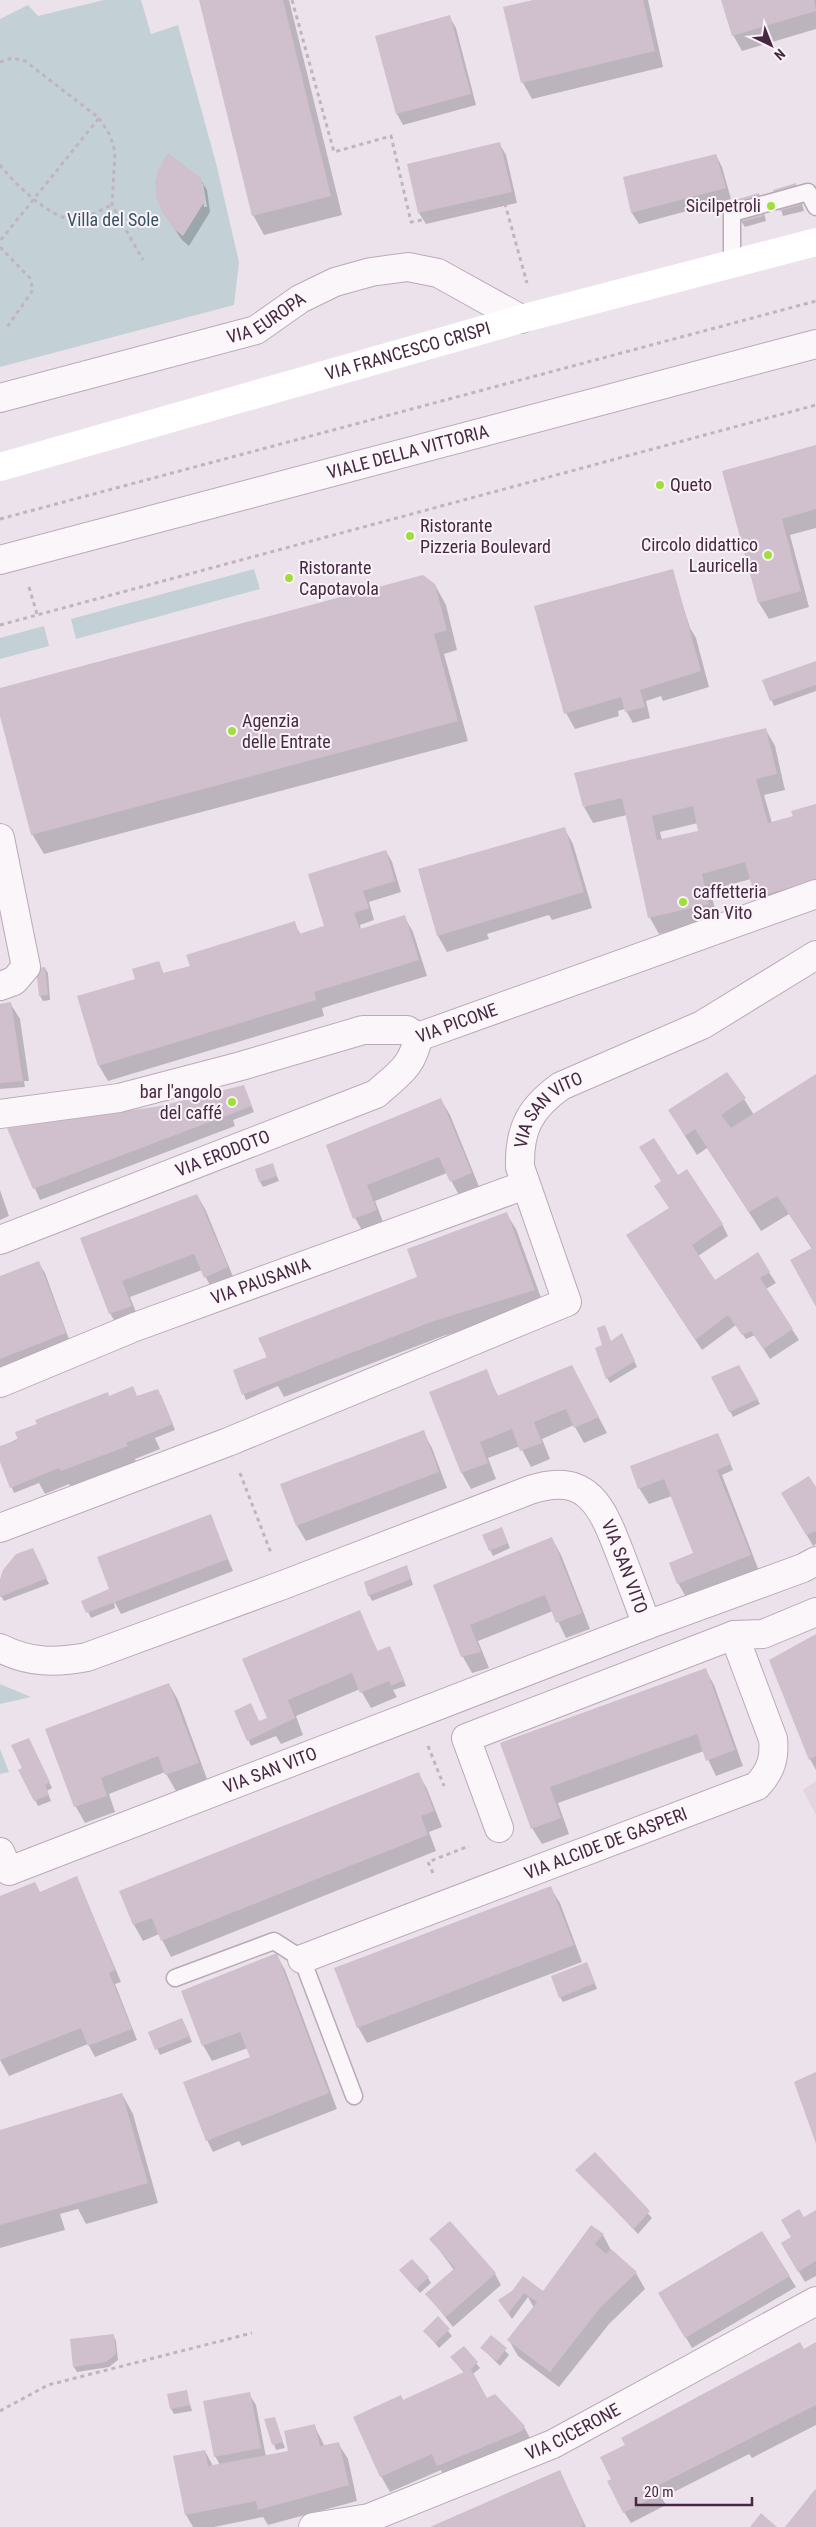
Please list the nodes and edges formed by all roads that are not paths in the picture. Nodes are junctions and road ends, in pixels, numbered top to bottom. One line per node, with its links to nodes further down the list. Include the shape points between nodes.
1 (816, 207): 3 (lane, via 808,192 732,213)
2 (816, 242): 3 (main road, VIA FRANCESCO CRISPI)
3 (732, 264): 4 (main road, VIA FRANCESCO CRISPI)
4 (529, 317): 6 (street, VIA EUROPA, via 438,274 408,267 371,272 335,282 300,299 256,330); 7 (main road, VIA FRANCESCO CRISPI)
5 (816, 344): 8 (street, VIALE DELLA VITTORIA)
6 (0, 398)
7 (0, 467)
8 (0, 560)
9 (2, 854): 12 (street, via 26,967 14,981)
10 (816, 894): 13 (street, VIA PICONE)
11 (816, 955): 15 (street, VIA SAN VITO, via 702,1024 561,1086 545,1098 532,1113 519,1148)
12 (0, 986)
13 (418, 1037): 14 (street, VIA PICONE, via 407,1030 363,1030 119,1098); 16 (street, VIA ERODOTO, via 416,1054 376,1094)
14 (0, 1114)
15 (524, 1185): 17 (street, VIA PAUSANIA, via 135,1327); 18 (street, VIA SAN VITO, via 567,1302 228,1442)
16 (0, 1240)
17 (0, 1383)
18 (0, 1528)
19 (816, 1561): 21 (street)
20 (816, 1612): 22 (street, via 763,1634)
21 (647, 1625): 23 (street, VIA SAN VITO, via 605,1514 587,1494 576,1487 560,1484 530,1490 87,1657 44,1662); 25 (street, VIA SAN VITO, via 9,1871)
22 (734, 1635): 24 (street, via 466,1738); 26 (street, VIA ALCIDE DE GASPERI, via 772,1739 771,1768 757,1786)
23 (0, 1648)
24 (499, 1828)
25 (0, 1852)
26 (302, 1960): 27 (lane, via 274,1941); 28 (lane)
27 (175, 1978)
28 (354, 2096)
29 (816, 2301): 30 (street, VIA CICERONE, via 553,2444 368,2518)
30 (313, 2527)

